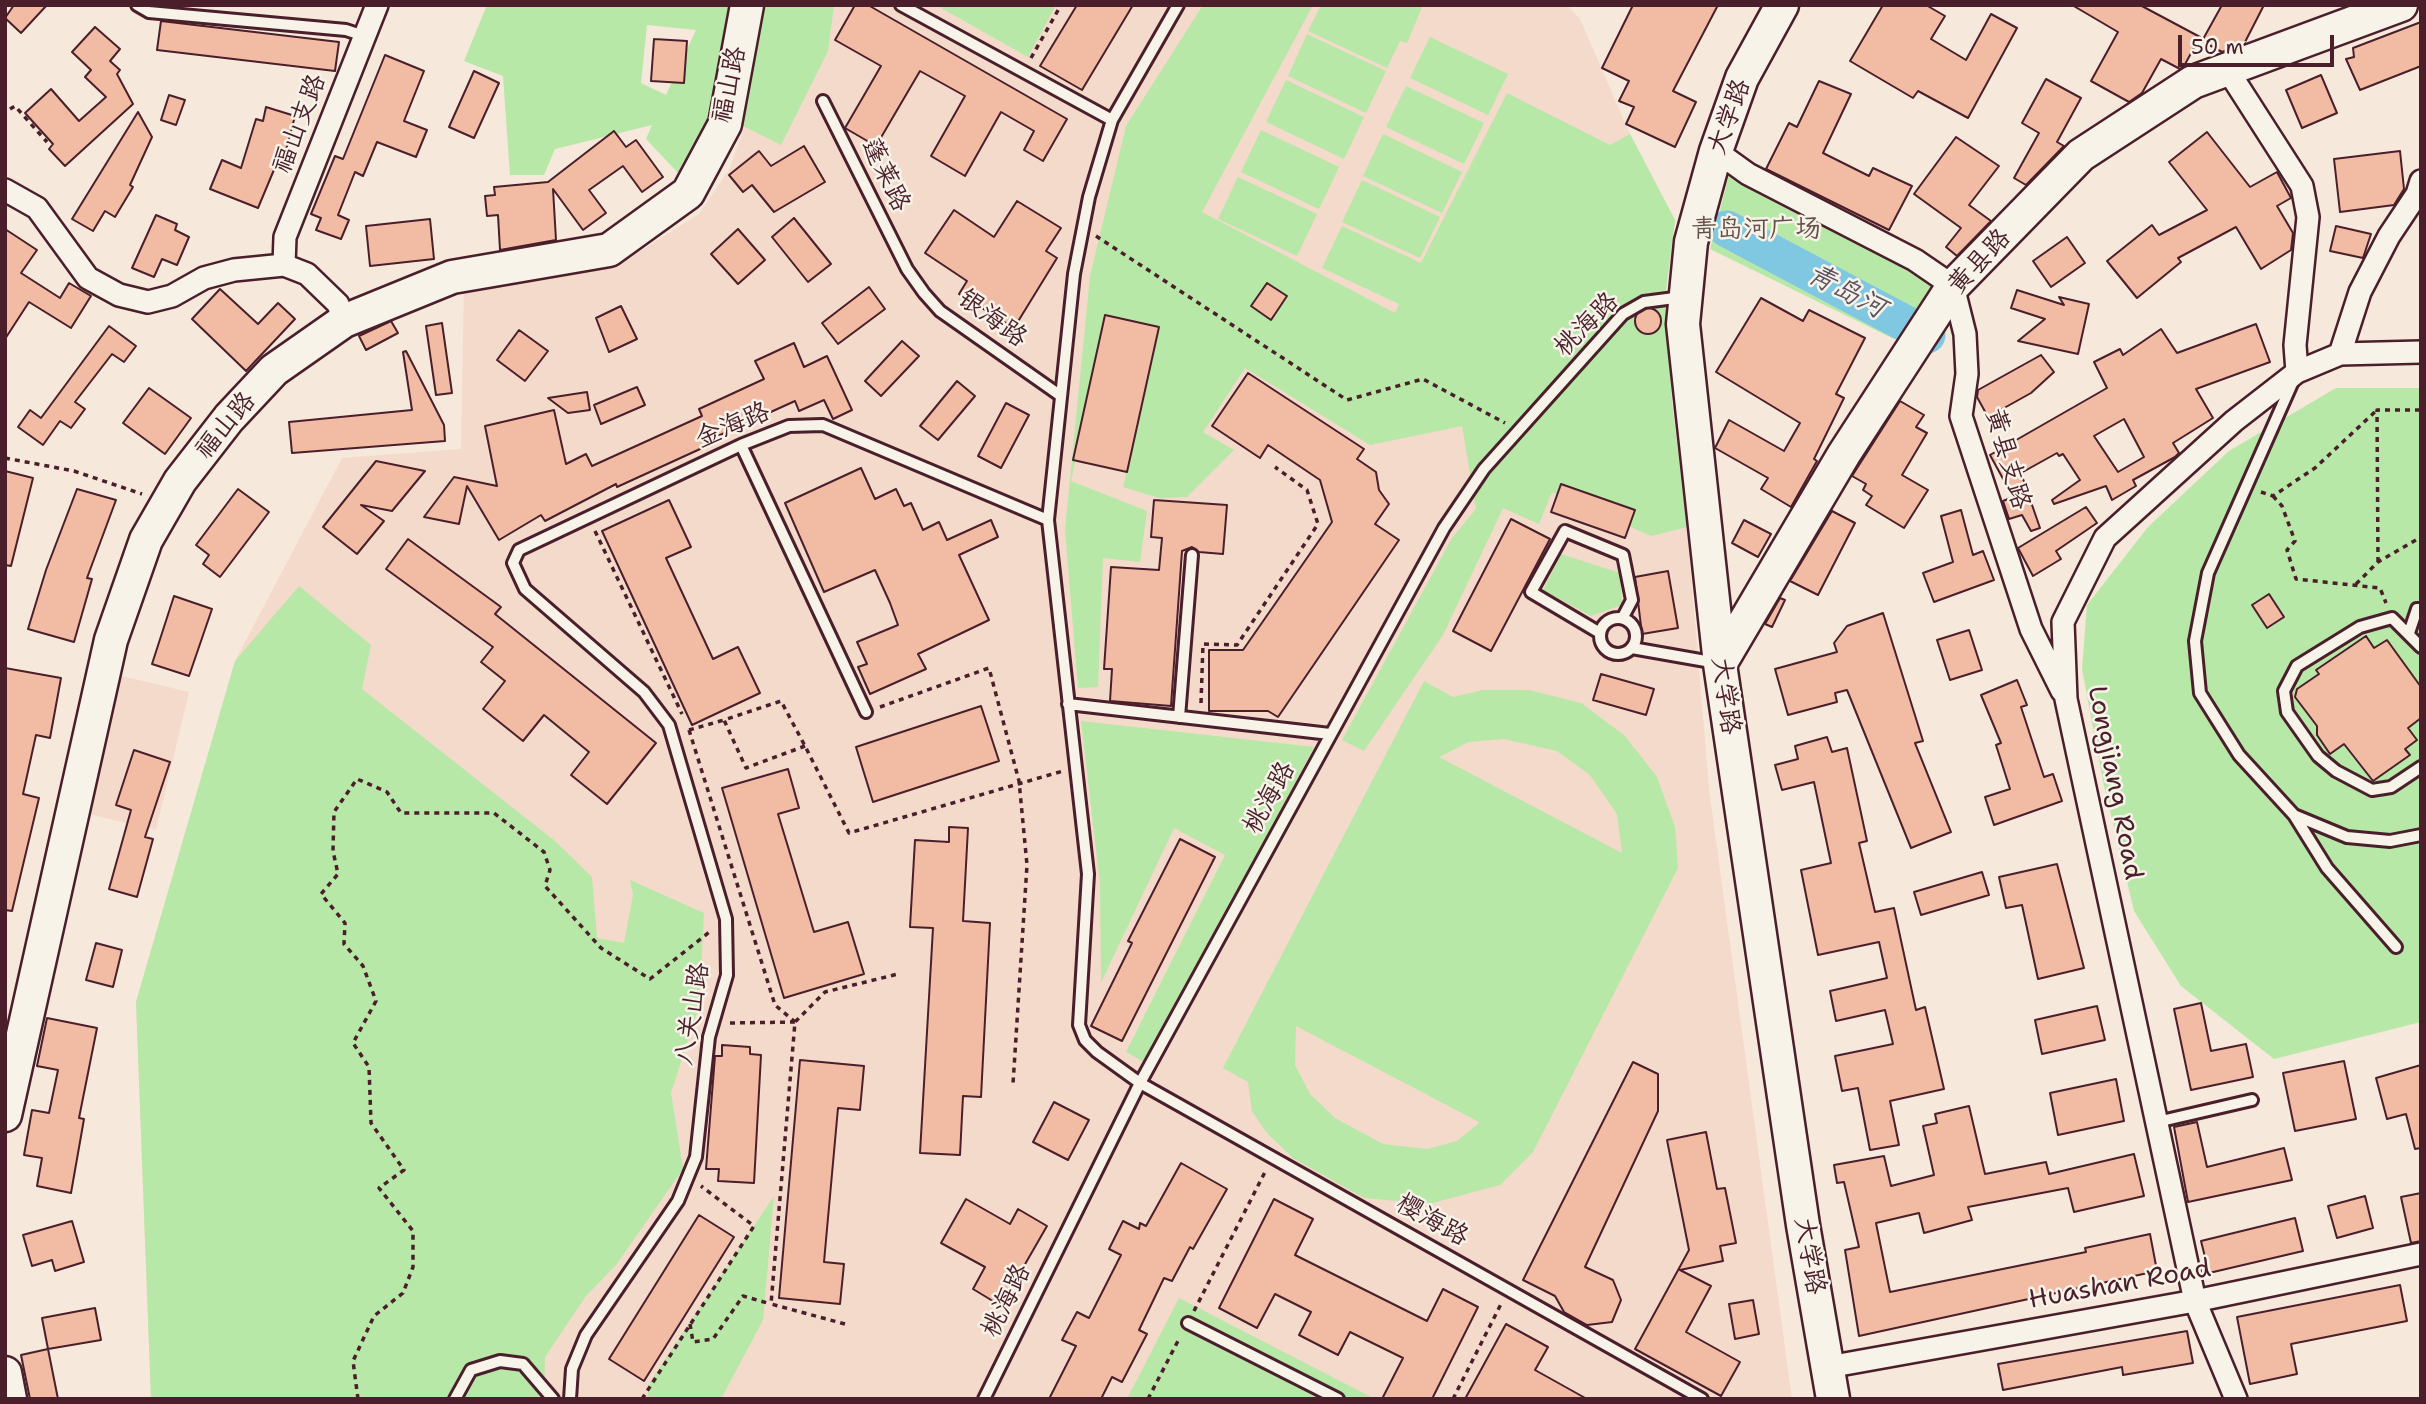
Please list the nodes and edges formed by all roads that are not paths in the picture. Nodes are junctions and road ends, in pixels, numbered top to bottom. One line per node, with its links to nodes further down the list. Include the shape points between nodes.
1 (137, 5): 8 (lane, via 149,12 346,30)
2 (377, 5): 8 (street, 福山支路)
3 (747, 5): 19 (street, 福山路, via 726,124 688,194 609,250 452,277)
4 (901, 5): 11 (lane)
5 (1178, 5): 11 (lane)
6 (1782, 5): 12 (street, 大学路, via 1742,78)
7 (2386, 8): 9 (street, 黄县路)
8 (364, 36): 15 (street, 福山支路, via 285,237)
9 (2227, 69): 17 (street, 黄县路, via 2193,82 2081,155); 22 (street, via 2302,186 2308,217 2295,345)
10 (823, 101): 16 (lane, 蓬莱路)
11 (1112, 120): 23 (lane, via 1074,274)
12 (1716, 151): 17 (street, via 1748,174 1915,260); 18 (street, 大学路, via 1691,242)
13 (2421, 181): 21 (street, via 2360,292)
14 (5, 190): 15 (street, via 37,208 88,278 119,295 149,302 172,296 204,278)
15 (284, 265): 19 (street, via 307,274 338,304)
16 (907, 269): 23 (lane, 银海路, via 940,311)
17 (1952, 287): 34 (street, 黄县路, via 1844,454); 35 (street, 黄县支路, via 1965,334 1968,374 1961,416 2031,629)
18 (1685, 297): 34 (street, 大学路, via 1683,324); 39 (lane, 桃海路, via 1644,302 1622,314 1484,469 1444,528)
19 (344, 321): 46 (street, 福山路, via 274,370 229,418 180,481 146,540 110,640)
20 (2421, 352): 21 (street)
21 (2340, 354): 22 (street, Longjiang Road)
22 (2297, 372): 35 (street, Longjiang Road, via 2234,421 2105,538 2063,622); 41 (lane, via 2207,573 2195,640 2200,693 2239,755)
23 (1061, 396): 25 (lane)
24 (741, 445): 25 (lane, 金海路, via 789,426 823,425); 26 (lane, 金海路); 37 (lane)
25 (1048, 520): 36 (lane)
26 (519, 550): 56 (lane, 八关山路, via 513,563 525,589 644,692 669,725 726,919 727,975 709,1037 696,1157 678,1201 586,1335 572,1369)
27 (1192, 555): 38 (lane)
28 (2421, 608): 31 (lane)
29 (1623, 617): 30 (lane, via 1605,622); 30 (lane, via 1632,600 1623,555 1565,531 1531,592); 32 (lane, via 1636,630)
30 (1600, 633): 32 (lane, via 1602,645 1610,653 1622,654)
31 (2409, 633): 33 (lane); 40 (lane, via 2392,618 2360,627 2297,666 2284,691 2287,712 2318,756 2336,771 2372,790 2391,787)
32 (1632, 648): 34 (lane)
33 (2421, 648)
34 (1720, 664): 51 (street, 大学路)
35 (2066, 699): 47 (street, Longjiang Road)
36 (1068, 704): 38 (lane); 44 (lane, via 1088,874 1079,1025 1097,1052)
37 (866, 712)
38 (1179, 716): 39 (lane)
39 (1330, 734): 44 (lane, 桃海路)
40 (2421, 767)
41 (2294, 815): 42 (lane, via 2347,837 2390,841); 43 (lane, via 2327,867)
42 (2421, 835)
43 (2396, 947)
44 (1140, 1083): 57 (lane, 桃海路); 59 (lane, 樱海路)
45 (2252, 1100): 47 (lane)
46 (5, 1115)
47 (2157, 1122): 49 (street, Longjiang Road)
48 (2421, 1254): 49 (street, Huashan Road)
49 (2195, 1301): 51 (street, Huashan Road); 61 (street, Longjiang Road)
50 (1188, 1323): 58 (lane)
51 (1828, 1367): 60 (street, 大学路)
52 (5, 1373): 53 (street)
53 (10, 1399)
54 (455, 1399): 55 (lane, via 471,1370 500,1361 523,1364)
55 (553, 1399)
56 (570, 1399)
57 (984, 1399)
58 (1338, 1399)
59 (1702, 1399)
60 (1833, 1399)
61 (2236, 1399)

